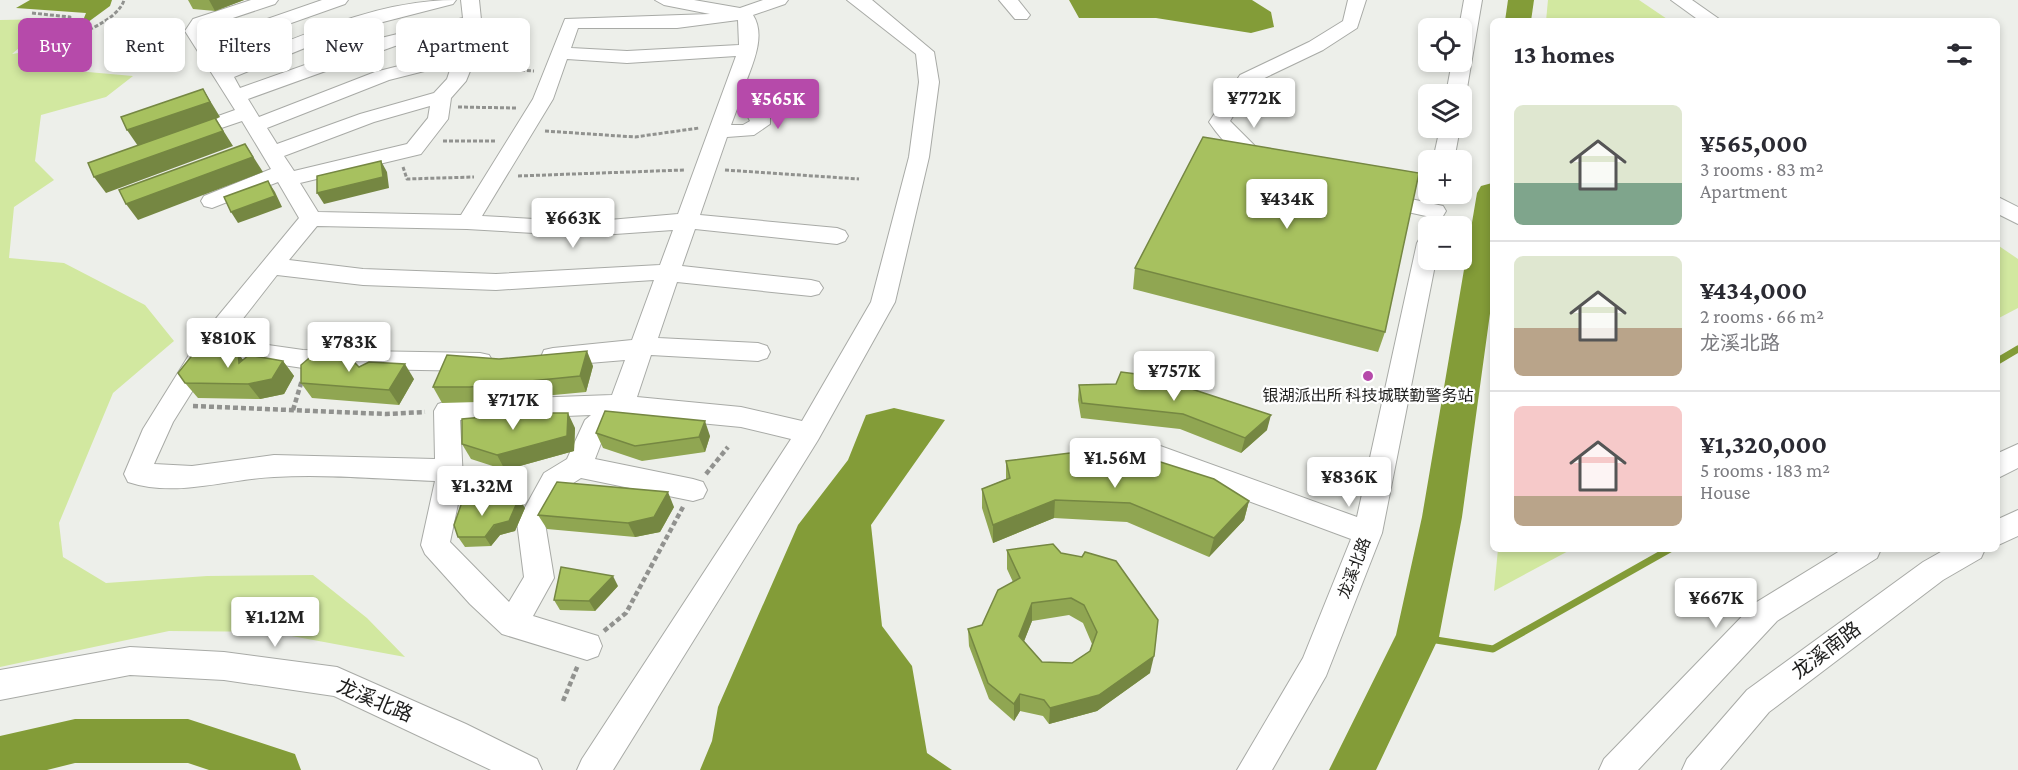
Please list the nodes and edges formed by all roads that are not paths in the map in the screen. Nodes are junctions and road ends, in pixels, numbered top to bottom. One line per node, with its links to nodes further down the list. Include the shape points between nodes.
1 (269, 0): 15 (street)
2 (339, 0): 16 (street)
3 (447, 0): 26 (street, via 338,28)
4 (470, 0): 17 (street)
5 (664, 0): 13 (street)
6 (779, 0): 13 (street)
7 (856, 0): 55 (street, via 865,3 925,52 929,82 919,157 883,302)
8 (1008, 0): 14 (street)
9 (1357, 0): 34 (street, via 1351,24 1316,46 1247,79 1219,122 1258,160)
10 (1473, 0): 28 (street)
11 (1680, 0): 18 (street)
12 (1694, 0): 19 (street)
13 (743, 14): 21 (street, via 747,20); 22 (street, via 687,21 571,23)
14 (1021, 15)
15 (214, 18)
16 (289, 18)
17 (473, 18)
18 (1708, 18)
19 (1722, 18)
20 (396, 40): 30 (street)
21 (748, 50): 22 (street, via 627,57); 27 (street)
22 (560, 53): 45 (street, via 537,108)
23 (220, 72): 26 (street)
24 (410, 72): 30 (street, via 373,79)
25 (459, 72): 29 (street)
26 (222, 75): 30 (street)
27 (737, 83): 31 (street); 31 (street, via 760,117 760,124 747,131)
28 (1458, 84)
29 (440, 102): 30 (street, via 367,118); 35 (street, via 438,119 414,149)
30 (255, 126): 32 (street); 33 (street); 35 (street)
31 (721, 131): 44 (street)
32 (172, 140)
33 (244, 148)
34 (1288, 173)
35 (286, 176): 38 (street); 43 (street)
36 (2000, 195): 40 (street)
37 (1365, 196): 41 (street)
38 (212, 201)
39 (2000, 206): 42 (street)
40 (2018, 206)
41 (1434, 210)
42 (2018, 217)
43 (311, 219): 45 (street); 47 (street)
44 (688, 221): 45 (street, via 586,229); 46 (street); 49 (street)
45 (467, 222)
46 (837, 236)
47 (272, 266): 49 (street, via 363,277 496,282); 51 (street)
48 (1422, 270): 64 (street, 龙溪北路)
49 (669, 273): 50 (street); 52 (street)
50 (811, 288)
51 (208, 345): 52 (street, via 308,359 516,359 620,352); 60 (street, via 169,405 142,455 138,474 192,477 274,466)
52 (643, 346): 53 (street); 54 (street)
53 (758, 352)
54 (621, 406): 55 (street, via 741,417); 58 (street, via 594,427); 60 (street, via 447,411)
55 (809, 433): 71 (street)
56 (1152, 454): 64 (street)
57 (2018, 455): 59 (street)
58 (578, 466): 61 (street); 67 (street, via 554,481 531,522 539,578)
59 (2000, 466)
60 (448, 481): 67 (street, via 435,545)
61 (693, 490)
62 (2018, 522): 63 (street)
63 (2000, 532)
64 (1368, 533): 72 (street, 龙溪北路, via 1315,666)
65 (1862, 552): 73 (street, via 1766,612)
66 (1966, 552): 74 (street, 龙溪南路, via 1933,571 1758,701)
67 (513, 624): 68 (street)
68 (587, 646)
69 (0, 685): 70 (street, 龙溪北路, via 130,661 224,666 337,682)
70 (525, 770)
71 (594, 770)
72 (1254, 770)
73 (1616, 770)
74 (1699, 770)

